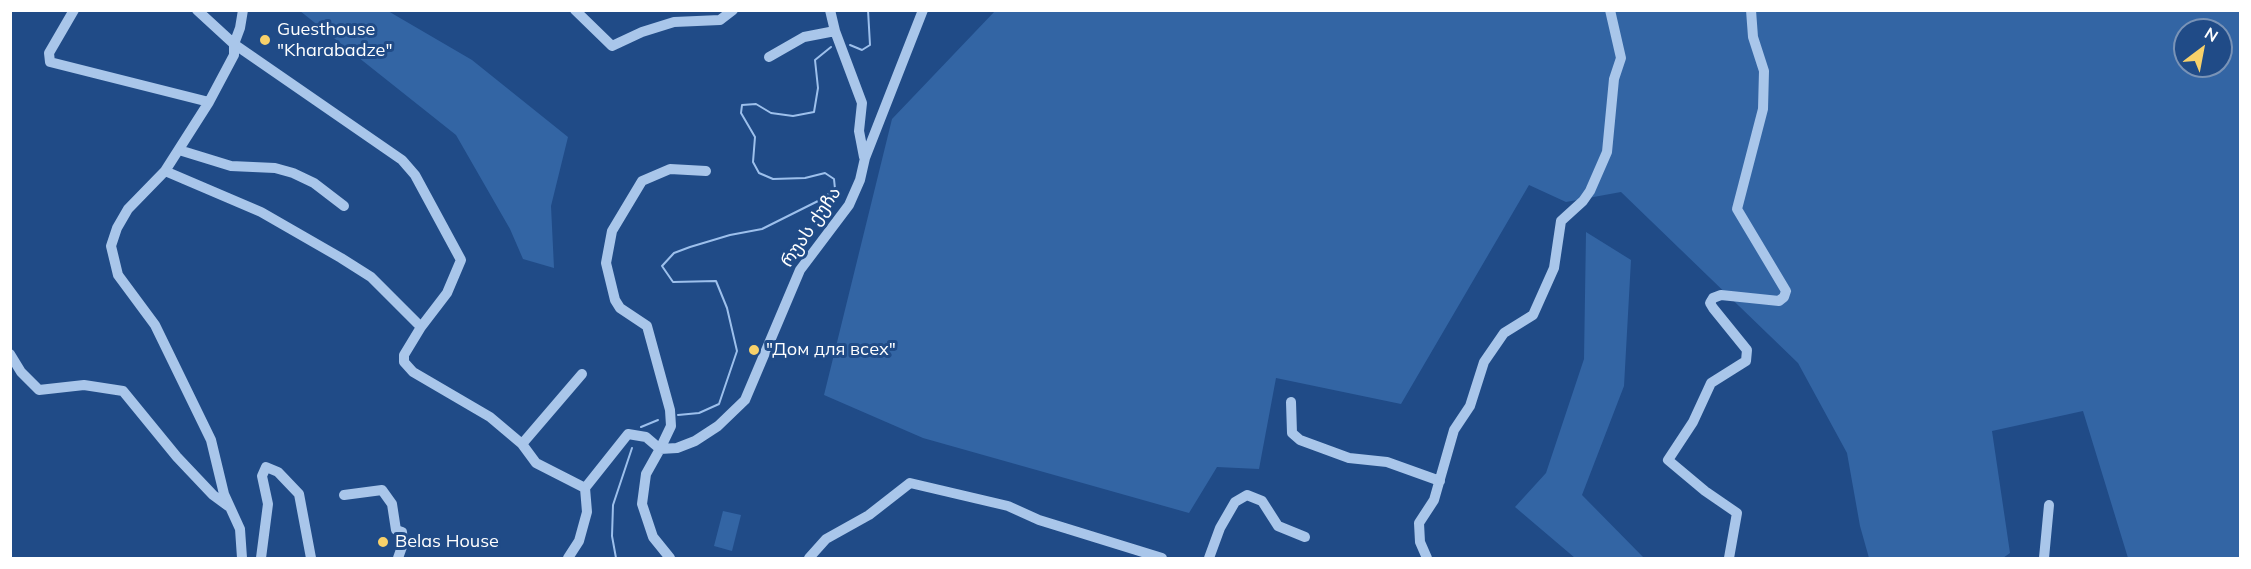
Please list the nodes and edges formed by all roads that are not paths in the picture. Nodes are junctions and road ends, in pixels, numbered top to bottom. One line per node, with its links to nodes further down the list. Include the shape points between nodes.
1 (74, 10): 13 (street, via 49,53 50,62)
2 (197, 10): 11 (street)
3 (243, 10): 11 (street)
4 (575, 10): 5 (street, via 612,45 674,22 720,20)
5 (733, 10)
6 (830, 10): 10 (street)
7 (923, 10): 15 (street, რუას ქუჩა)
8 (1610, 10): 25 (street, via 1621,58 1614,80 1607,152 1590,191 1560,221 1554,268 1533,315 1504,333 1484,362 1470,406 1454,430)
9 (1750, 10): 41 (street, via 1753,37 1764,71 1763,109 1737,209 1786,291 1779,301 1721,295 1713,298 1713,308 1747,351 1746,361 1711,383 1694,422 1668,460 1737,513)
10 (835, 31): 12 (street, via 804,37); 15 (street, via 862,103 859,131)
11 (234, 44): 13 (street, via 234,55); 19 (street, via 402,160 415,175 461,260 447,293)
12 (769, 57)
13 (209, 102): 14 (street)
14 (179, 150): 16 (street); 18 (street, via 231,166 293,173 314,183)
15 (865, 158): 24 (street, რუას ქუჩა, via 849,205 800,270 788,294 745,400 695,441)
16 (165, 171): 19 (street, via 261,212 341,258 371,277); 29 (street, via 128,209 111,246 117,275 154,325 211,441)
17 (706, 171): 24 (street, via 670,169 642,181 612,231 606,263 620,308 646,326 670,410 671,426)
18 (344, 206)
19 (422, 327): 23 (street, via 404,355 404,362 413,372 490,417)
20 (10, 354): 29 (street, via 39,390 84,385 123,391 177,457)
21 (582, 374): 23 (street)
22 (1291, 402): 25 (street, via 1292,433 1300,440 1348,458 1387,462)
23 (522, 444): 26 (street, via 537,463)
24 (660, 449): 26 (street, via 646,437 628,434); 36 (street, via 646,474 642,504 653,537)
25 (1440, 481): 40 (street, via 1434,500 1419,523 1420,542)
26 (585, 488): 35 (street, via 587,512 579,541)
27 (344, 495): 34 (street, via 382,490 392,504 396,530 402,532 404,544)
28 (2049, 506): 42 (street)
29 (230, 507): 31 (street, via 240,529)
30 (1305, 537): 39 (street, via 1278,526 1262,501 1247,495 1235,502)
31 (242, 558)
32 (261, 558): 33 (street, via 268,504 262,476 266,467 278,472 299,494)
33 (311, 558)
34 (398, 558)
35 (568, 558)
36 (670, 558)
37 (808, 558): 38 (street, via 826,539 869,515 910,483 1008,506 1061,528)
38 (1162, 558)
39 (1209, 558)
40 (1427, 558)
41 (1729, 558)
42 (2044, 558)

